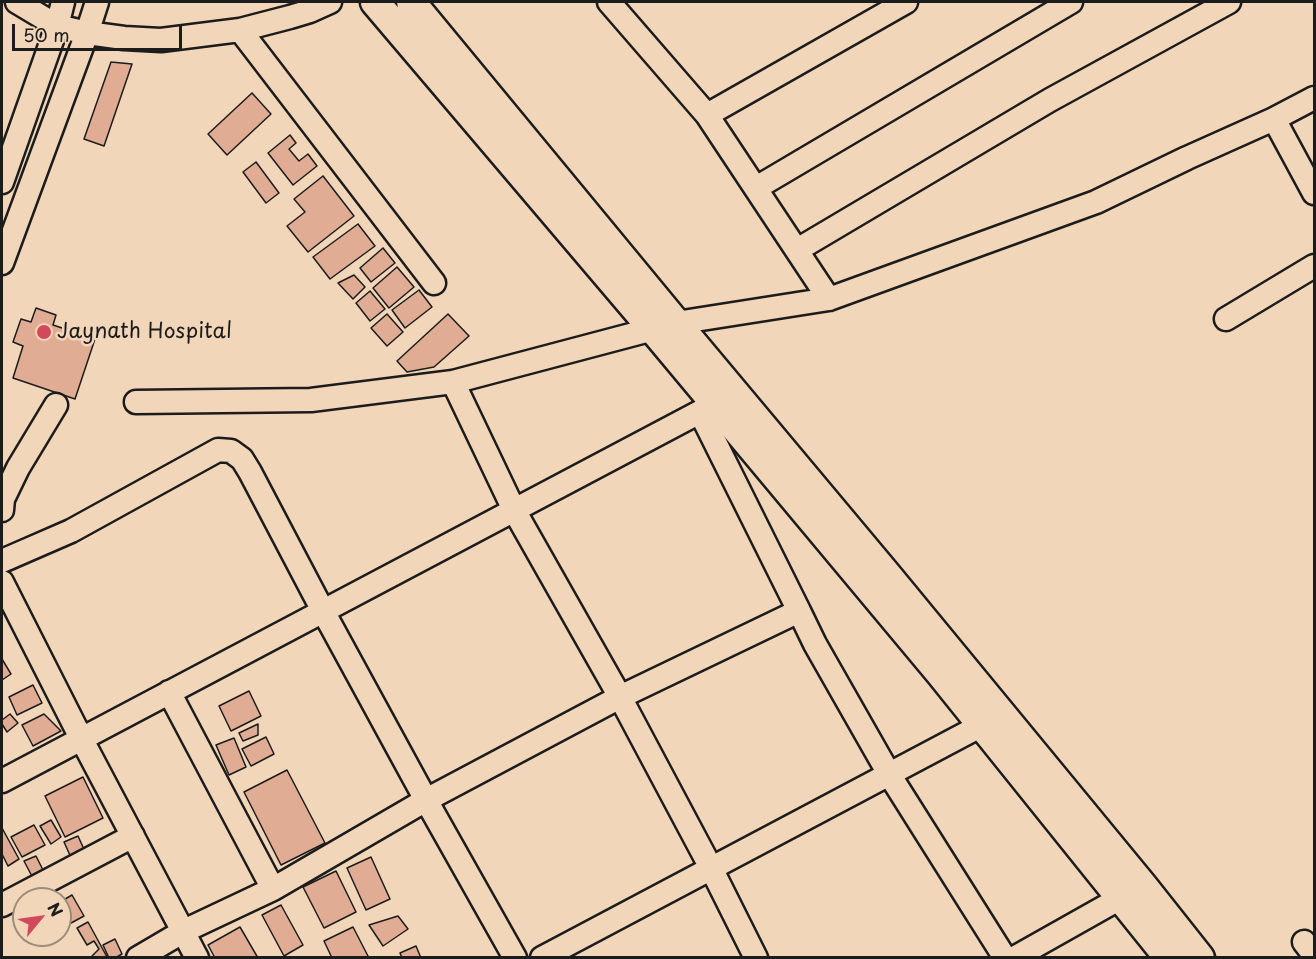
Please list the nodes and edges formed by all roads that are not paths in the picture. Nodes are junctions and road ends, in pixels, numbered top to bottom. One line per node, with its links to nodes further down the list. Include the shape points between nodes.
1 (17, 2): 11 (street)
2 (63, 2): 11 (street)
3 (97, 2): 13 (street)
4 (330, 2): 12 (street)
5 (375, 2): 26 (main road)
6 (411, 2): 26 (main road)
7 (609, 2): 15 (street)
8 (906, 2): 15 (street)
9 (1071, 2): 18 (street)
10 (1229, 2): 20 (street, via 1050,100)
11 (57, 26): 13 (street); 17 (street)
12 (240, 30): 13 (street, via 161,40); 23 (street)
13 (87, 33): 21 (street)
14 (1314, 98): 16 (street)
15 (707, 115): 18 (street)
16 (1274, 119): 19 (street); 24 (street, via 1096,202)
17 (2, 182)
18 (756, 188): 20 (street)
19 (1314, 194)
20 (797, 250): 24 (street)
21 (2, 263)
22 (1314, 266): 25 (street)
23 (434, 283)
24 (829, 299): 26 (street)
25 (1226, 319)
26 (664, 326): 27 (street); 29 (main road)
27 (453, 382): 28 (street, via 310,400); 32 (street)
28 (136, 402)
29 (717, 403): 32 (street); 36 (street); 39 (main road); 47 (main road, via 903,594)
30 (56, 405): 31 (street, via 18,468)
31 (2, 510)
32 (514, 510): 35 (street); 38 (street)
33 (2, 561): 35 (street, via 71,531 218,450 231,451 250,472)
34 (2, 582): 40 (street)
35 (323, 611): 37 (street); 43 (street)
36 (799, 611): 38 (street); 41 (street)
37 (169, 692): 40 (street); 46 (street)
38 (620, 697): 43 (street); 45 (street)
39 (982, 725): 41 (street); 47 (main road)
40 (81, 738): 42 (street); 44 (street)
41 (889, 774): 45 (street); 56 (street)
42 (2, 781)
43 (426, 800): 46 (street); 53 (street)
44 (133, 836): 48 (street); 49 (street)
45 (711, 868): 54 (street); 55 (street)
46 (273, 889): 49 (street)
47 (1132, 892): 50 (main road); 57 (street); 58 (main road)
48 (2, 905)
49 (184, 931): 51 (street); 52 (street)
50 (1159, 954)
51 (138, 957)
52 (197, 957)
53 (515, 957)
54 (542, 957)
55 (756, 957)
56 (1005, 957)
57 (1014, 957)
58 (1200, 957)

